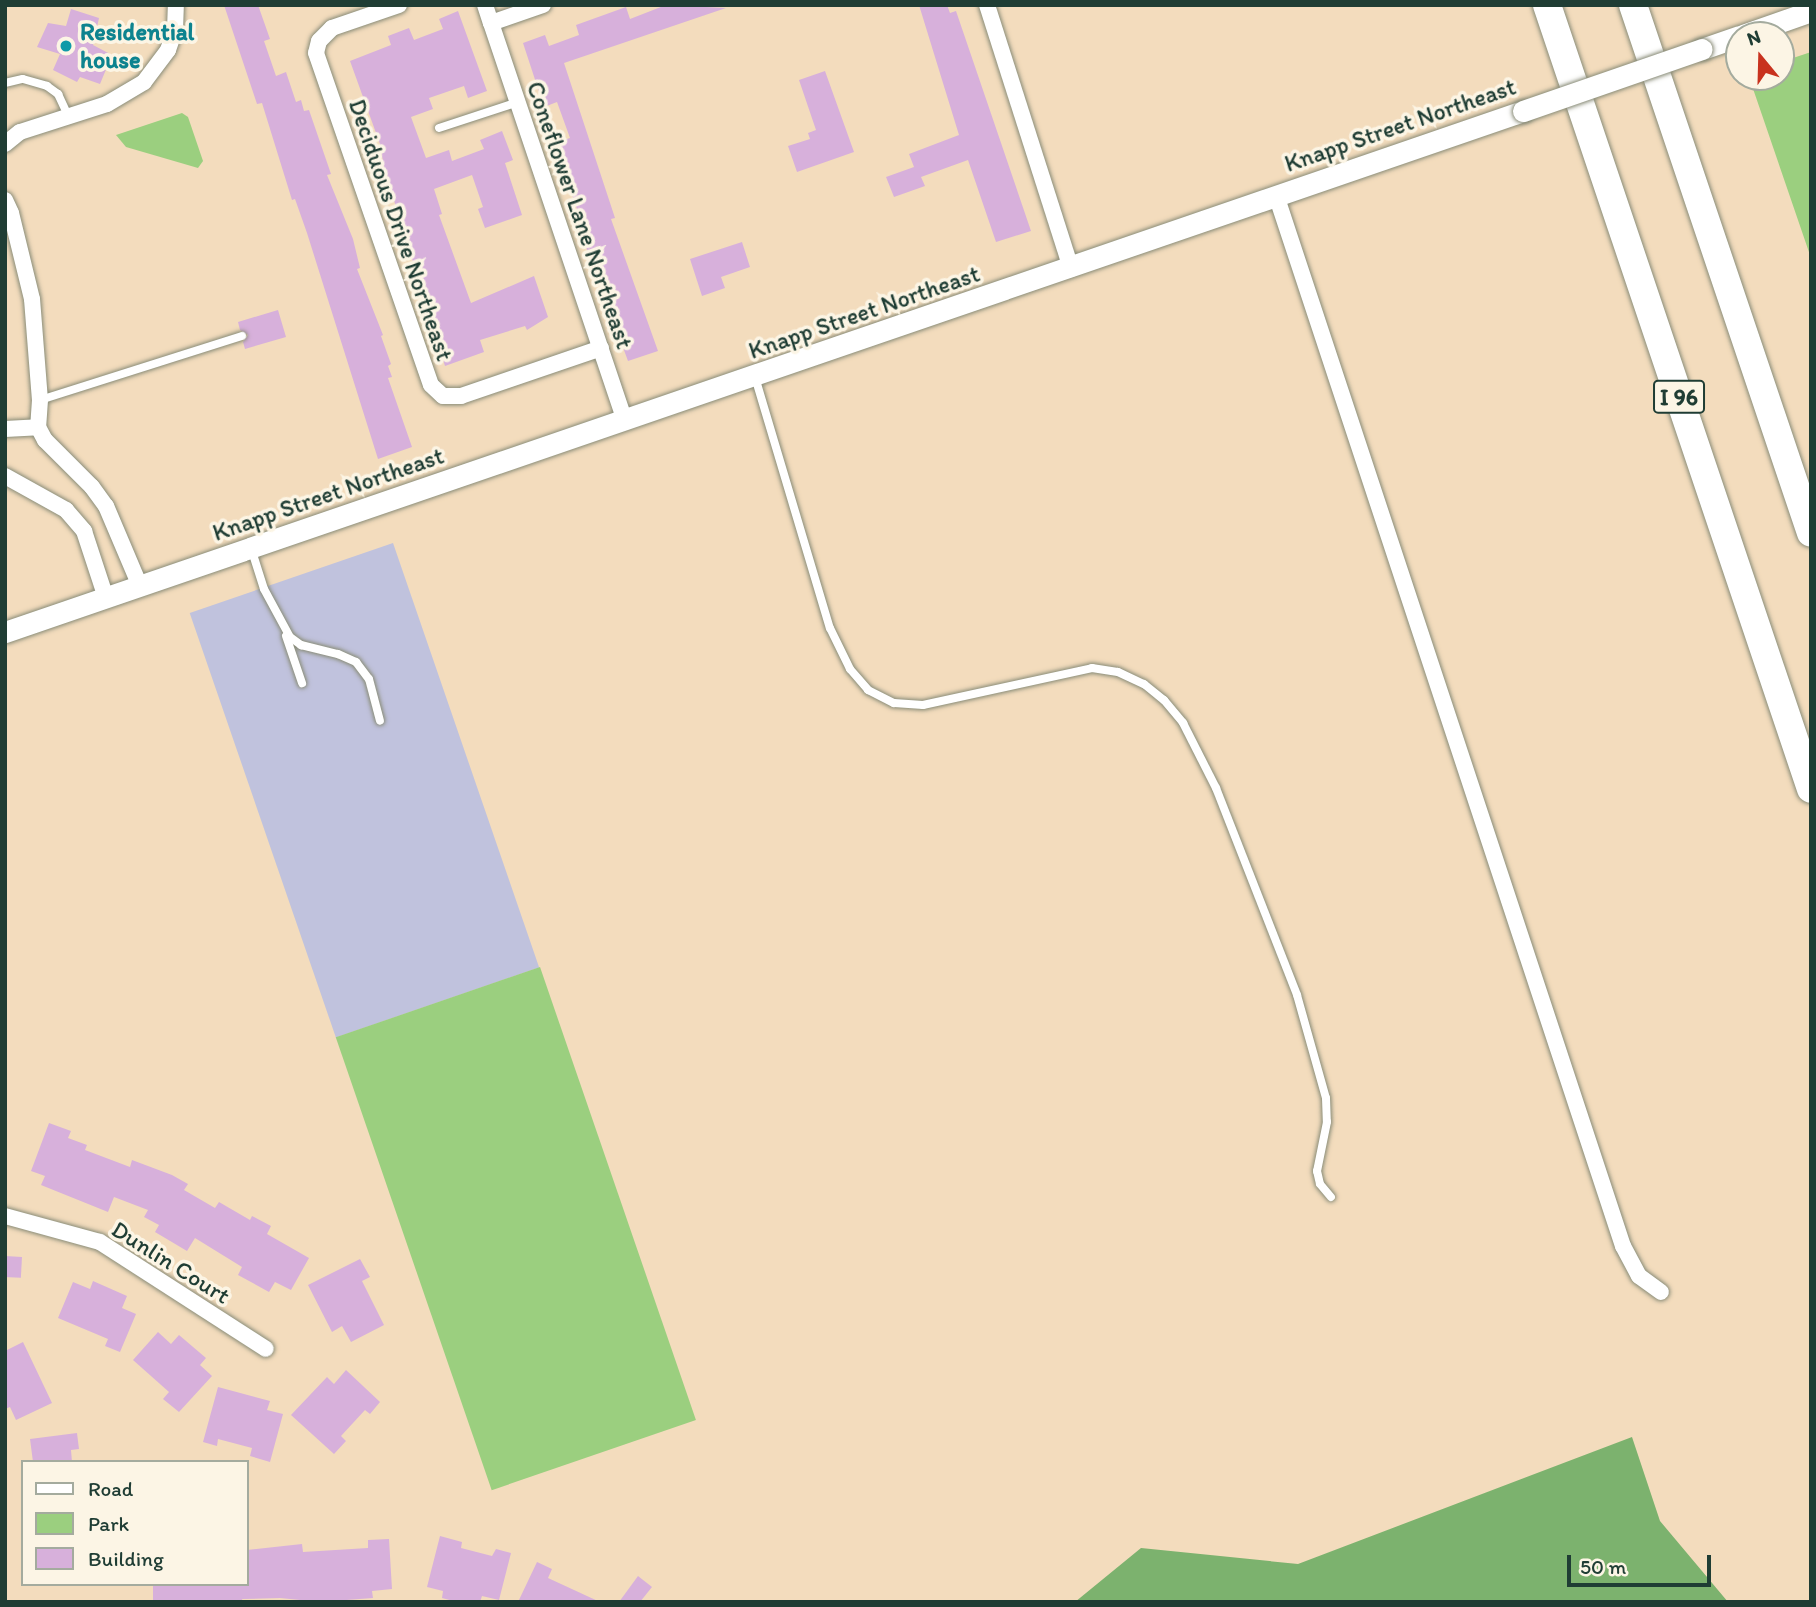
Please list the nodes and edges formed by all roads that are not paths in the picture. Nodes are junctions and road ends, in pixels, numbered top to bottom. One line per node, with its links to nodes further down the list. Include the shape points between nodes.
1 (176, 5): 14 (street, via 168,50 144,82 107,104)
2 (399, 5): 21 (street, Deciduous Drive Northeast, via 332,27 319,41 316,53 431,385 443,396 461,396)
3 (485, 5): 10 (street)
4 (543, 5): 10 (street)
5 (986, 5): 19 (street)
6 (1547, 5): 36 (highway, I 96)
7 (1633, 5): 28 (highway)
8 (1811, 11): 9 (main road, Knapp Street Northeast)
9 (1783, 21)
10 (491, 23): 13 (street, Coneflower Lane Northeast)
11 (1725, 41): 17 (main road, Knapp Street Northeast, bridge)
12 (5, 83): 14 (lane, via 23,79 47,86 58,94)
13 (518, 102): 15 (lane); 21 (street, Coneflower Lane Northeast)
14 (68, 115): 16 (street, via 20,132)
15 (439, 128)
16 (5, 144)
17 (1276, 195): 19 (main road, Knapp Street Northeast); 39 (street, via 1623,1246 1639,1276)
18 (5, 200): 23 (street, via 32,299)
19 (1072, 269): 22 (main road, Knapp Street Northeast)
20 (242, 336): 23 (lane)
21 (601, 348): 24 (street, Coneflower Lane Northeast)
22 (755, 377): 24 (main road, Knapp Street Northeast); 37 (lane, via 836,644 868,690 894,703 923,705 1065,672 1105,670 1144,684 1183,723 1208,769 1297,995 1326,1098 1327,1122 1317,1171 1320,1184)
23 (40, 400): 25 (street)
24 (625, 421): 29 (main road, Knapp Street Northeast)
25 (38, 427): 26 (street); 30 (street, via 106,506)
26 (5, 429)
27 (5, 476): 31 (street, via 66,510 84,531)
28 (1811, 533)
29 (251, 548): 30 (main road, Knapp Street Northeast); 32 (lane)
30 (140, 586): 31 (main road, Knapp Street Northeast)
31 (106, 598): 33 (main road, Knapp Street Northeast)
32 (284, 629): 34 (lane); 35 (lane, via 301,645 338,654 363,669)
33 (5, 632)
34 (302, 683)
35 (380, 721)
36 (1811, 789)
37 (1331, 1197)
38 (5, 1216): 40 (street, Dunlin Court, via 100,1242)
39 (1661, 1292)
40 (266, 1349)

